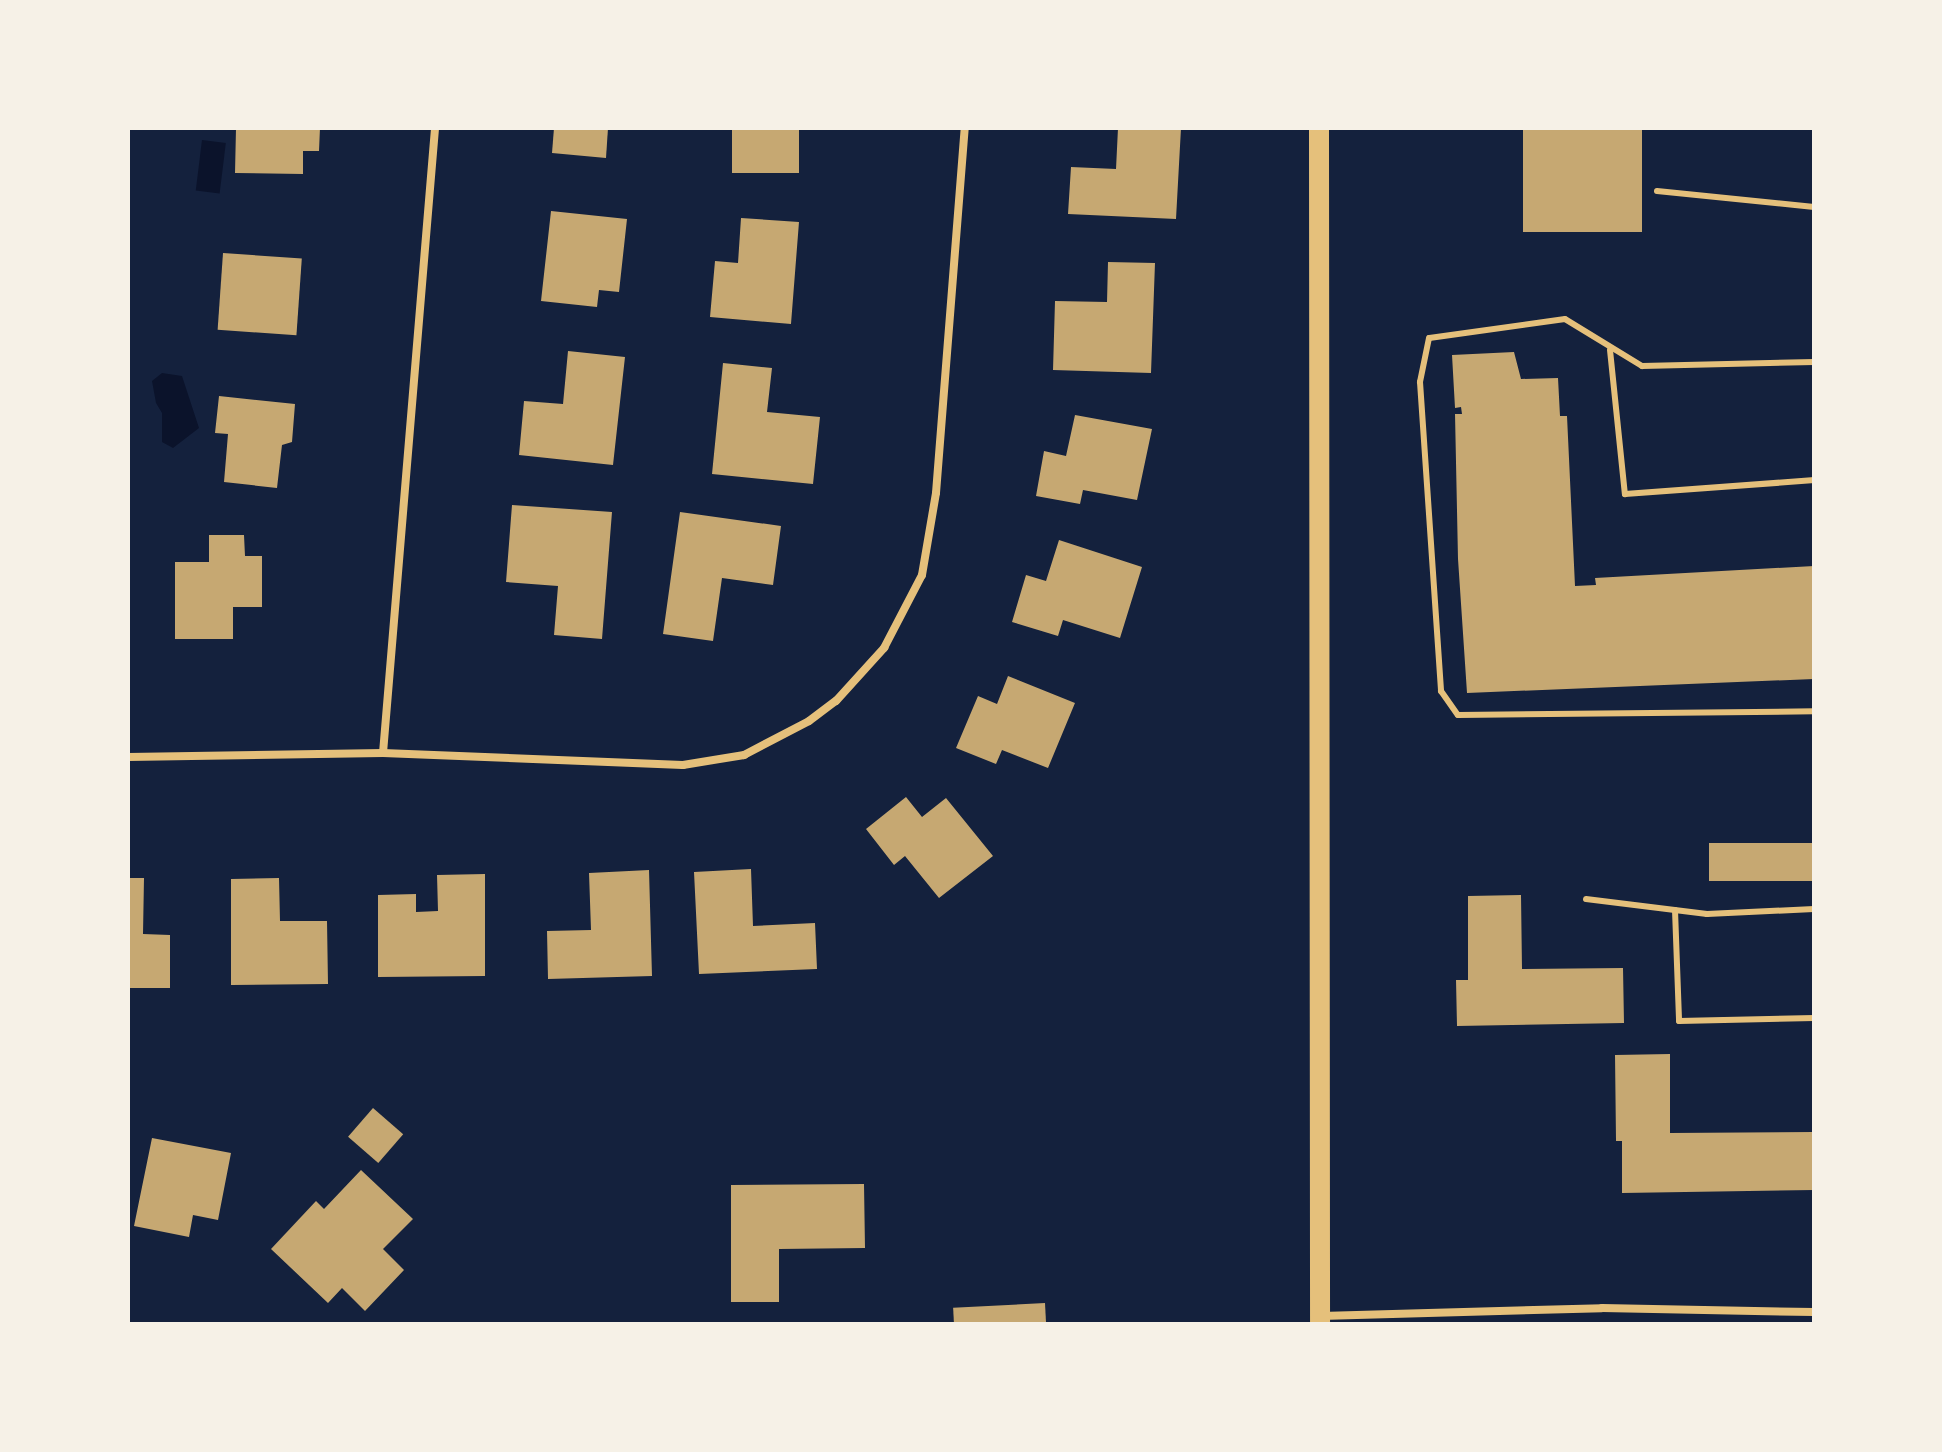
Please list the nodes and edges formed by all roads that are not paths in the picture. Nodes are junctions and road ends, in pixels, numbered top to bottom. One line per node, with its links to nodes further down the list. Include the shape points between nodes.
1 (435, 128): 10 (street)
2 (965, 128): 10 (street, via 936,493 922,575 903,617 862,675 809,721 744,755 715,760 683,765)
3 (1319, 128): 17 (main road)
4 (1657, 191): 5 (lane)
5 (1814, 207)
6 (1610, 350): 7 (lane, via 1642,366); 8 (lane, via 1625,494); 9 (lane, via 1565,319 1429,338 1420,382 1441,691 1458,715)
7 (1814, 362)
8 (1814, 480)
9 (1814, 711)
10 (383, 753): 11 (street)
11 (128, 757)
12 (1586, 899): 14 (lane)
13 (1814, 909): 14 (lane, via 1707,914)
14 (1675, 910): 15 (lane, via 1679,1021)
15 (1814, 1018)
16 (1814, 1312): 18 (street, via 1602,1308)
17 (1320, 1320): 18 (street)
18 (1387, 1320)

